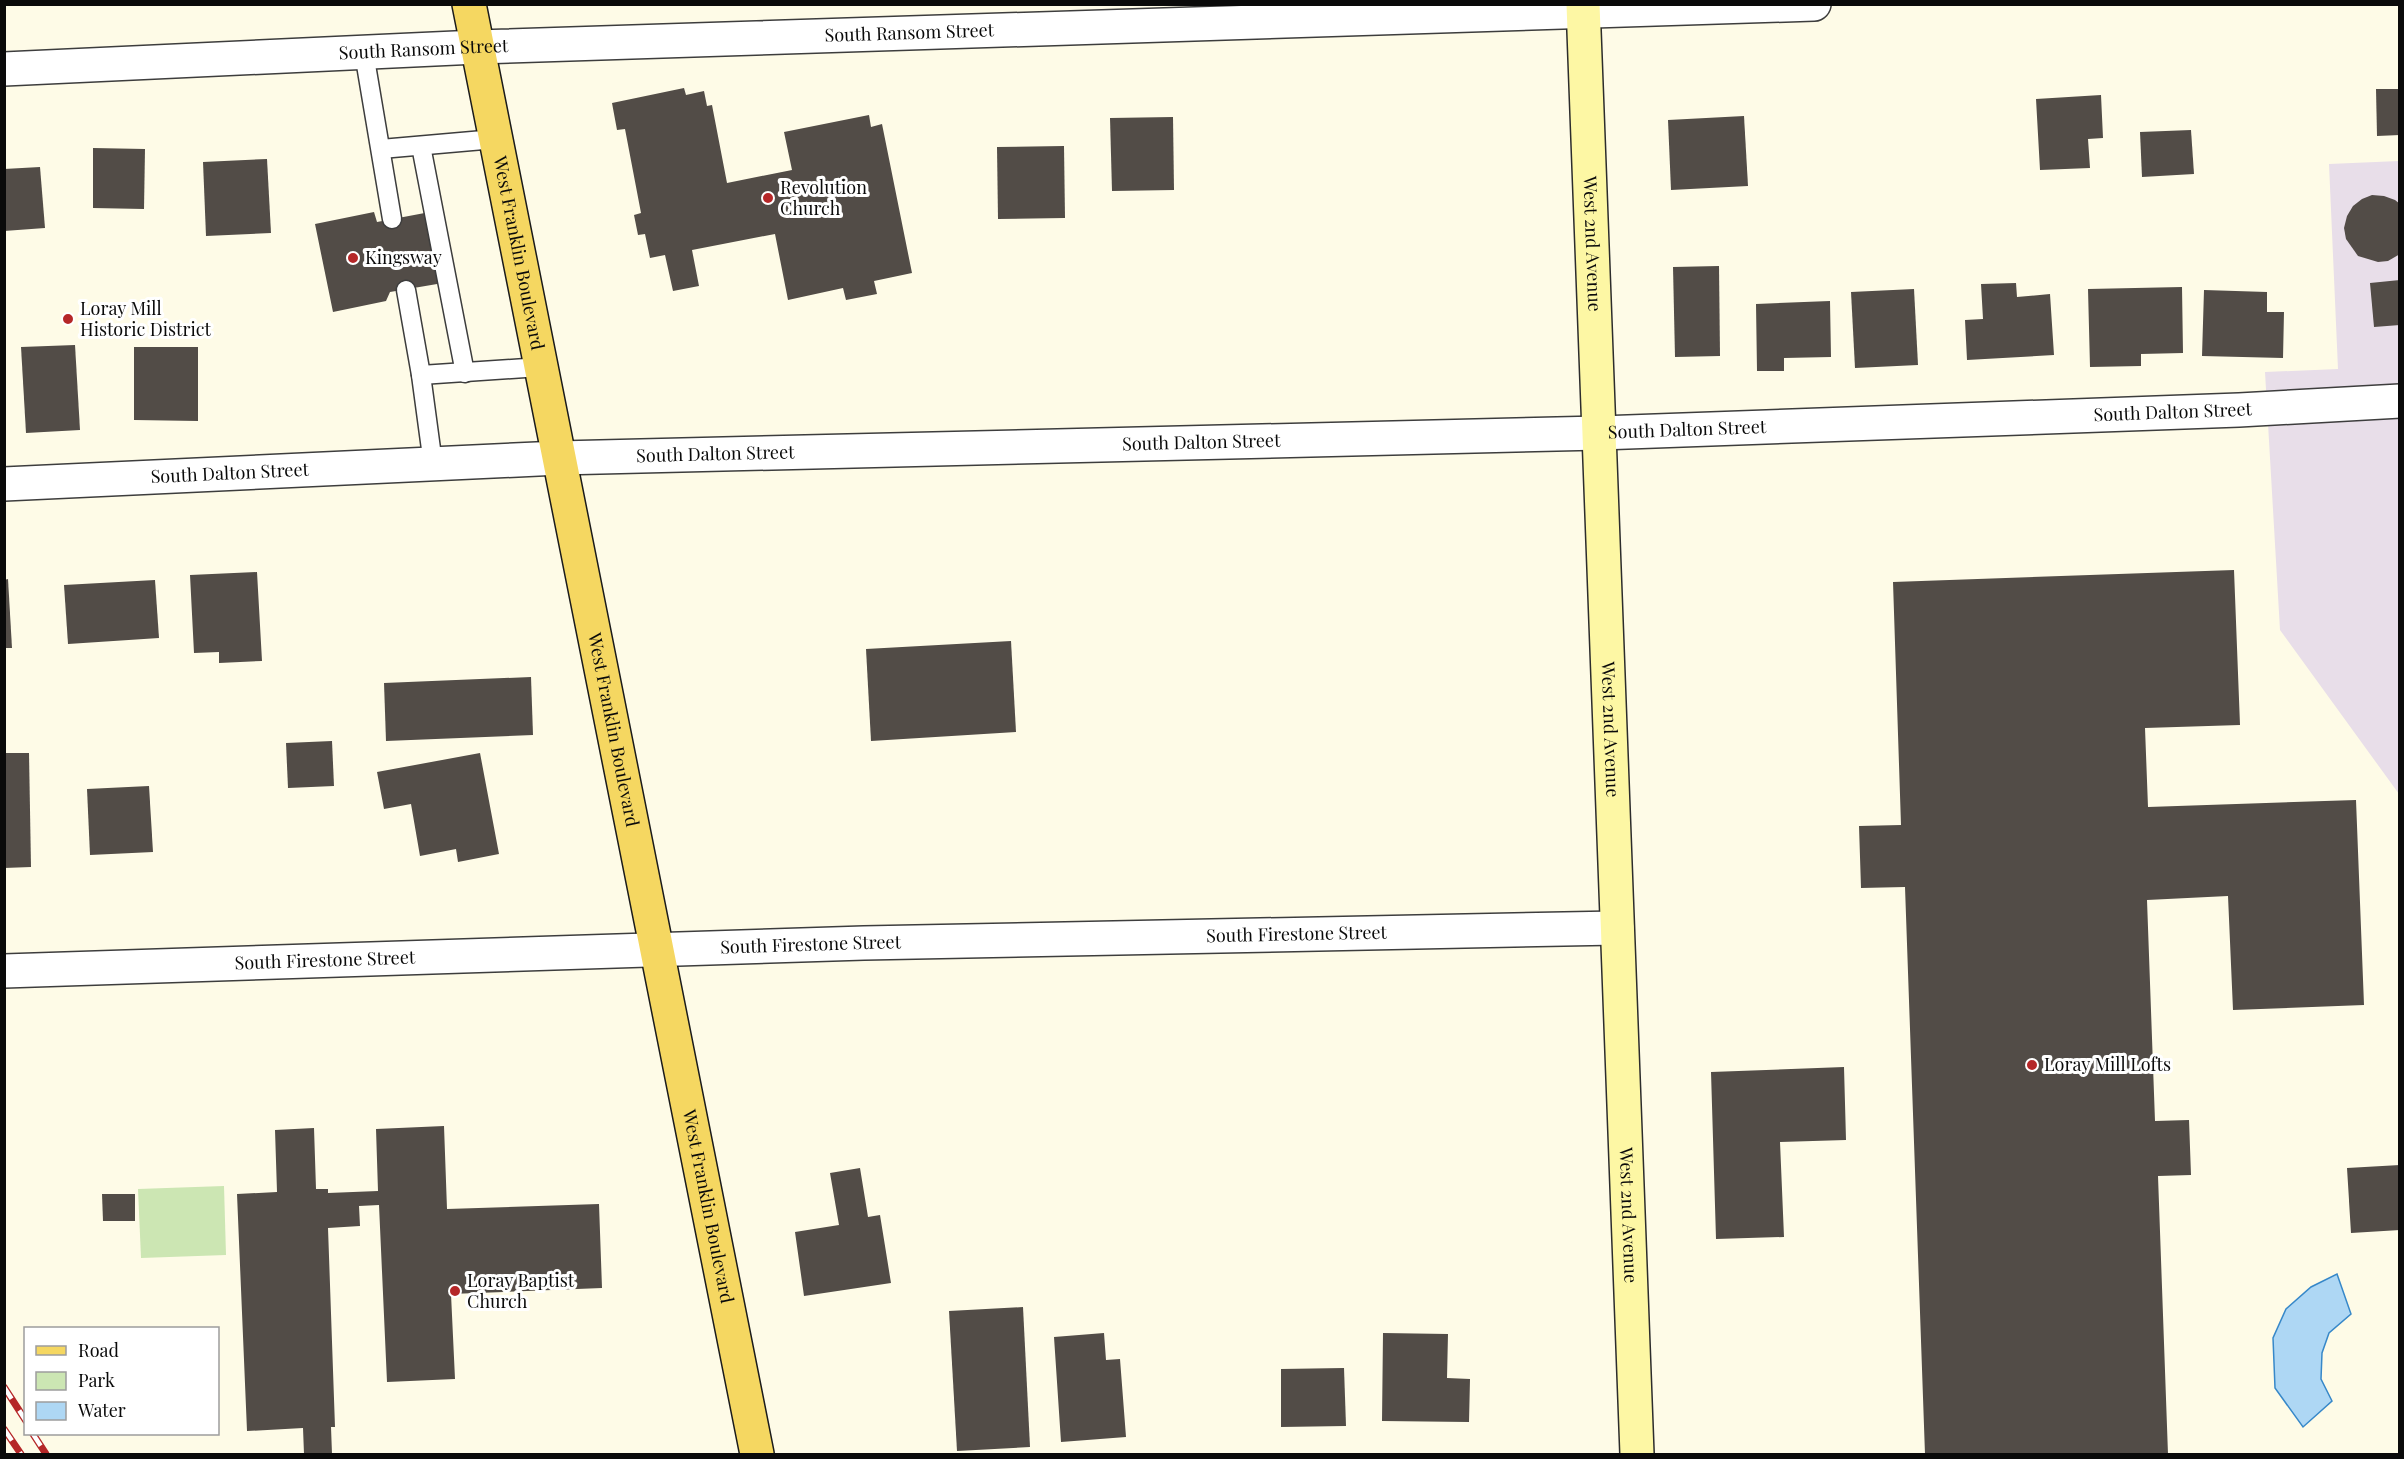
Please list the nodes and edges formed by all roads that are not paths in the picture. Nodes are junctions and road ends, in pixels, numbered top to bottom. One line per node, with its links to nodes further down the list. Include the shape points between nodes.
1 (469, 4): 4 (main road, West Franklin Boulevard)
2 (1814, 4): 3 (street, South Ransom Street)
3 (1584, 8): 4 (street, South Ransom Street); 16 (street, West 2nd Avenue)
4 (477, 47): 5 (street, South Ransom Street); 7 (main road, West Franklin Boulevard)
5 (364, 53): 6 (street, South Ransom Street); 9 (lane)
6 (4, 69)
7 (495, 139): 8 (lane); 12 (main road, West Franklin Boulevard)
8 (421, 146): 9 (lane); 13 (lane)
9 (381, 149): 10 (lane)
10 (392, 219)
11 (406, 290): 14 (lane)
12 (540, 368): 13 (lane); 17 (main road, West Franklin Boulevard)
13 (465, 373): 14 (lane)
14 (421, 375): 18 (lane)
15 (2400, 401): 16 (street, South Dalton Street)
16 (1600, 433): 17 (street, South Dalton Street); 20 (street, West 2nd Avenue)
17 (559, 458): 18 (street, South Dalton Street); 21 (main road, West Franklin Boulevard)
18 (433, 464): 19 (street, South Dalton Street)
19 (4, 484)
20 (1617, 928): 21 (street, South Firestone Street); 24 (street, West 2nd Avenue)
21 (658, 949): 22 (street, South Firestone Street); 23 (main road, West Franklin Boulevard)
22 (4, 971)
23 (756, 1455)
24 (1637, 1455)

